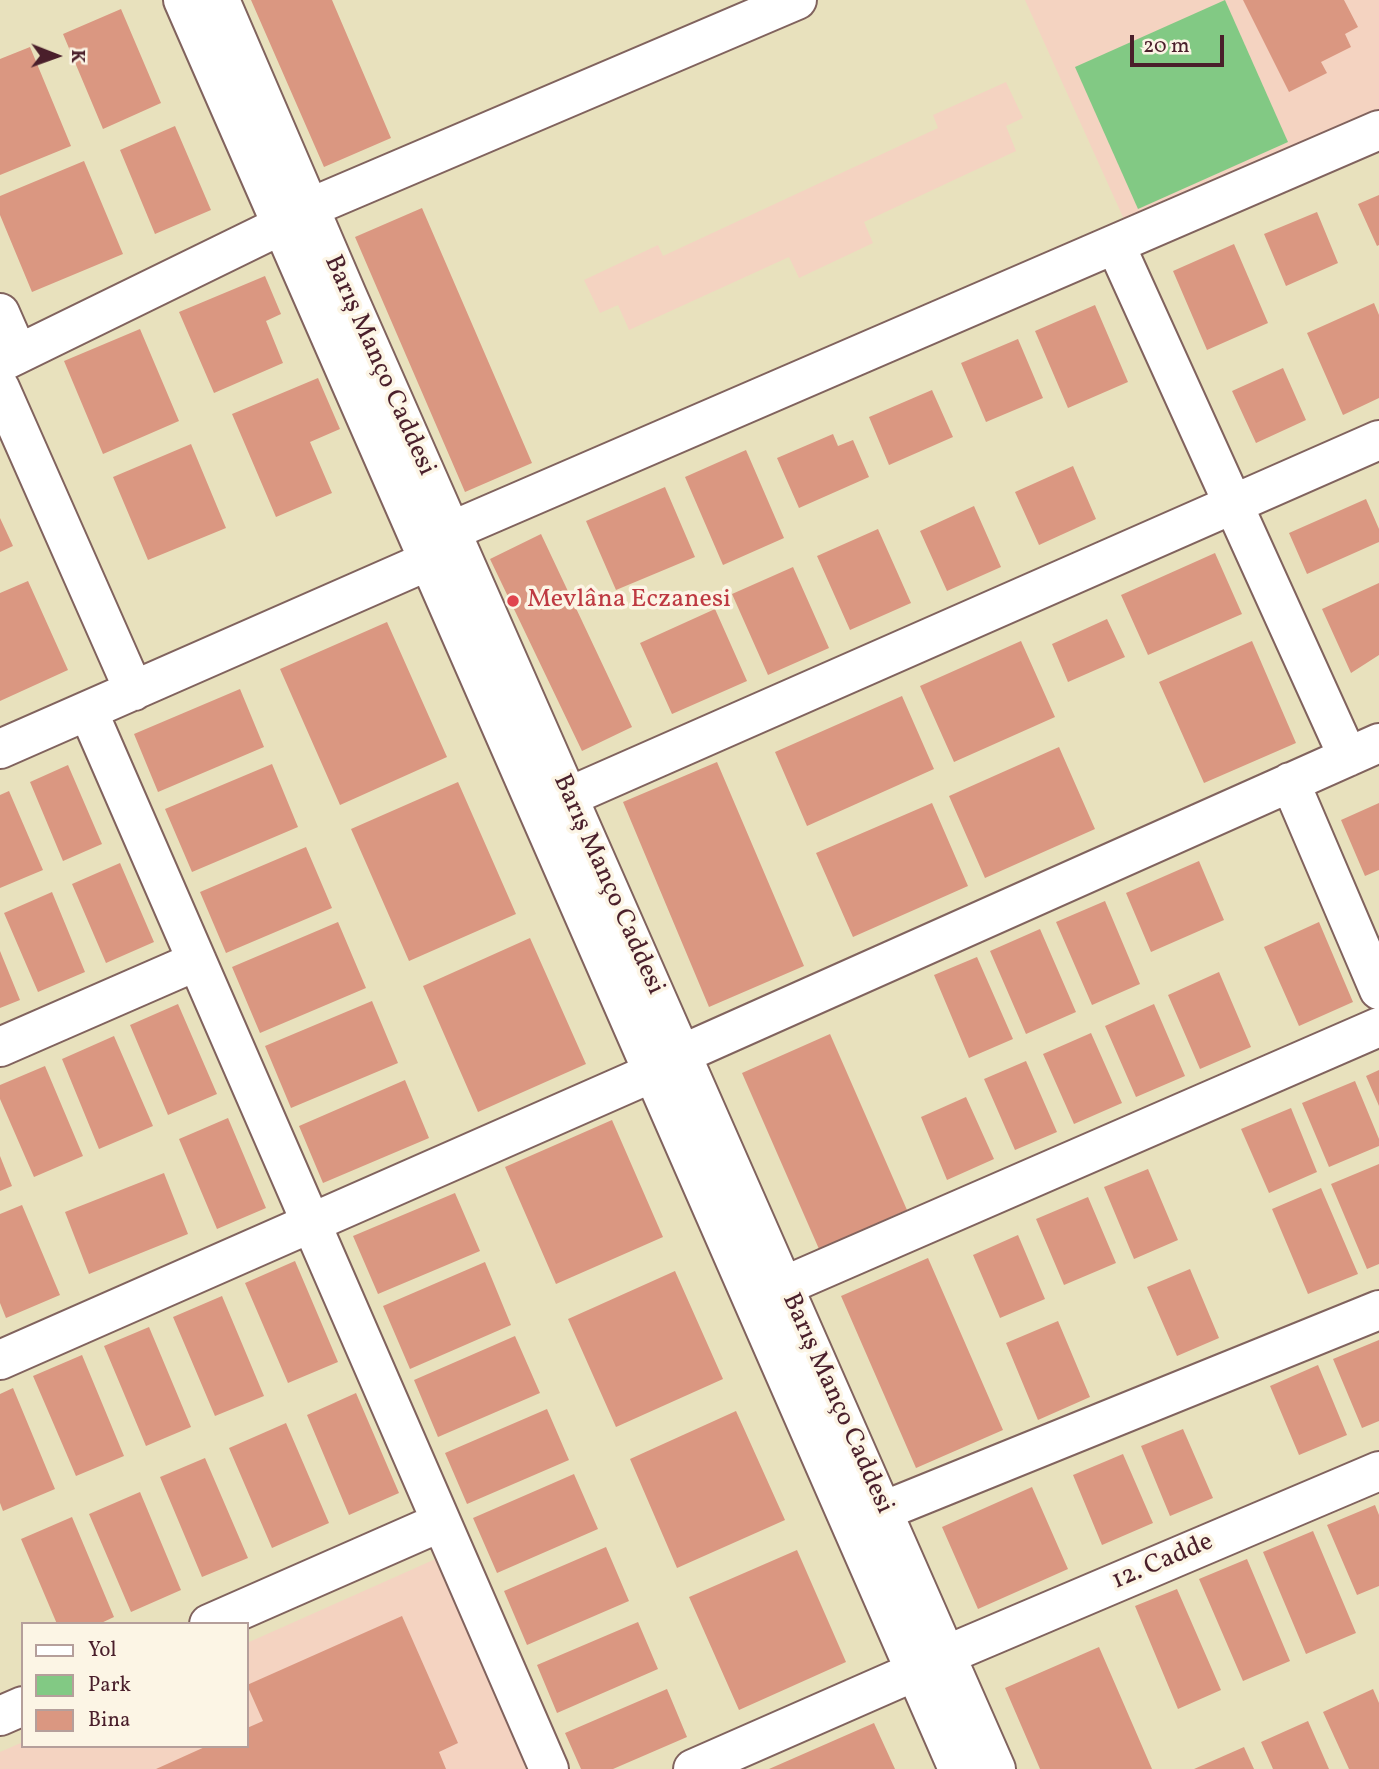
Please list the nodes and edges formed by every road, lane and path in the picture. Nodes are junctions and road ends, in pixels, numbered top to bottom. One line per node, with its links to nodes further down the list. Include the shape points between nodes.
1 (183, 0): 6 (street, Barış Manço Caddesi)
2 (220, 0): 6 (street, Barış Manço Caddesi)
3 (797, 0): 4 (street)
4 (727, 13): 6 (street)
5 (1379, 130): 7 (street)
6 (295, 217): 9 (street); 13 (street, Barış Manço Caddesi); 14 (street, Barış Manço Caddesi)
7 (1115, 244): 12 (street); 13 (street)
8 (0, 313): 9 (street)
9 (9, 358)
10 (0, 387): 15 (street)
11 (1379, 440): 12 (street)
12 (1233, 504): 18 (street); 20 (street)
13 (450, 531): 20 (street, Barış Manço Caddesi)
14 (428, 561): 15 (street); 25 (street, Barış Manço Caddesi)
15 (134, 691): 16 (street)
16 (88, 711): 17 (street); 21 (street)
17 (0, 750)
18 (1363, 750): 19 (street)
19 (1290, 782): 22 (street); 25 (street)
20 (568, 797): 25 (street, Barış Manço Caddesi)
21 (197, 961): 24 (street); 26 (street)
22 (1379, 990)
23 (1379, 1027): 27 (street)
24 (0, 1047)
25 (668, 1063): 26 (street); 27 (street, Barış Manço Caddesi); 34 (street, Barış Manço Caddesi)
26 (311, 1223): 29 (street); 32 (street)
27 (784, 1286): 31 (street, Barış Manço Caddesi)
28 (1379, 1310): 31 (street)
29 (0, 1360)
30 (1379, 1471): 34 (street, 12. Cadde)
31 (883, 1511): 34 (street, Barış Manço Caddesi)
32 (441, 1522): 33 (street); 37 (street)
33 (214, 1622)
34 (931, 1663): 38 (street, 12. Cadde); 39 (street, Barış Manço Caddesi); 40 (street, Barış Manço Caddesi)
35 (21, 1707): 36 (street)
36 (0, 1716)
37 (549, 1769)
38 (693, 1769)
39 (958, 1769)
40 (996, 1769)

